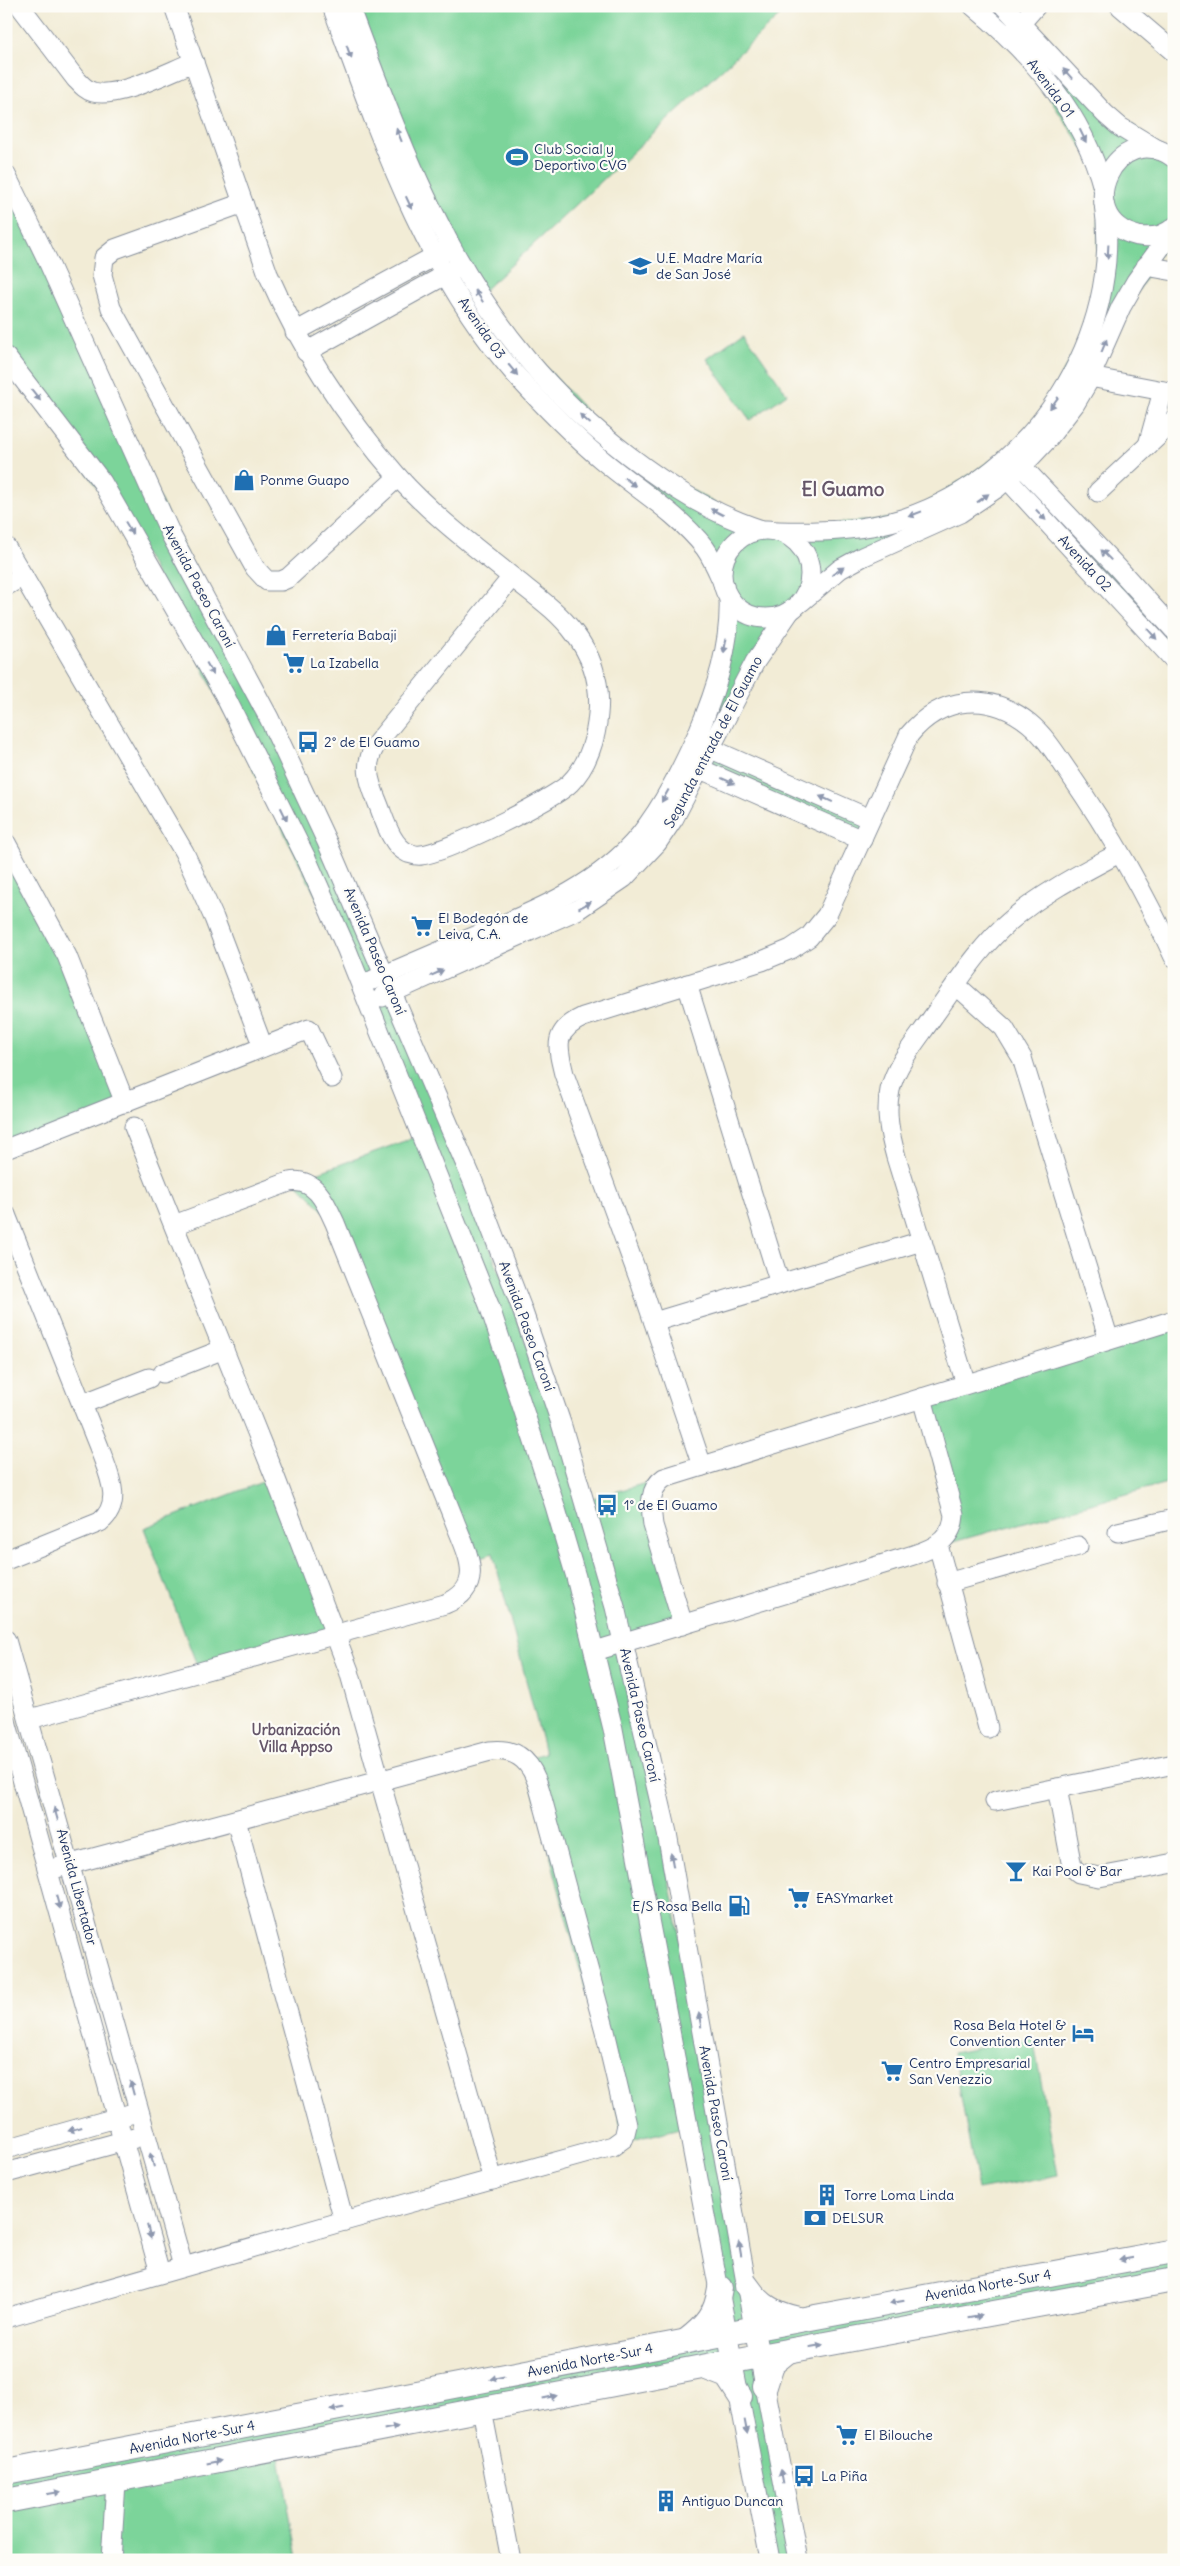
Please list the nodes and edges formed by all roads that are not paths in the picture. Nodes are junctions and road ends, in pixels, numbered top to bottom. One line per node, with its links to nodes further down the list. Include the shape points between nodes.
1 (20, 6): 11 (street, via 75,78 95,92 120,90)
2 (174, 6): 11 (street)
3 (332, 6): 17 (street, Avenida 03, one-way to 17, via 397,175)
4 (349, 6): 17 (street, Avenida 03, one-way to 4)
5 (973, 6): 9 (street, Avenida 01)
6 (1036, 6): 8 (street)
7 (1120, 6): 10 (street)
8 (1012, 11): 9 (street); 12 (street, Avenida 01, one-way to 8, via 1120,127 1105,114)
9 (1002, 31): 14 (street, Avenida 01, one-way to 14, via 1063,100 1091,151)
10 (1174, 52)
11 (194, 62): 15 (street)
12 (1166, 154): 14 (street, via 1136,151 1116,161 1108,174)
13 (6, 175): 50 (street, Avenida Paseo Caroní, via 172,537 294,769)
14 (1104, 196): 16 (street, via 1110,216 1131,234 1158,236); 28 (street, one-way to 28, via 1108,253 1091,330 1071,376 1029,435)
15 (243, 203): 21 (street, via 268,274); 30 (street, via 115,249 104,258 102,275 111,308 135,354 255,568 267,580 288,578)
16 (1174, 228): 18 (street)
17 (443, 251): 19 (street, Avenida 03); 21 (street)
18 (1146, 266): 20 (street); 24 (street, one-way to 18, via 1121,307)
19 (454, 270): 22 (street); 32 (street, Avenida 03, one-way to 19, via 738,522 693,500 650,472 596,429 574,410 512,342 483,302); 38 (street, Avenida 03, one-way to 38, via 493,345 525,385 600,458 693,534 714,562)
20 (1174, 271)
21 (295, 332): 22 (street)
22 (306, 352): 30 (street, via 338,402)
23 (6, 356): 53 (street, Avenida Paseo Caroní, one-way to 53, via 88,461 180,614 307,860)
24 (1090, 377): 25 (street); 28 (street, via 1061,423)
25 (1169, 392): 27 (street)
26 (1174, 421): 27 (street)
27 (1148, 446): 31 (street)
28 (1016, 460): 29 (street); 36 (street, Avenida 02, one-way to 28)
29 (1001, 473): 32 (street, one-way to 32, via 906,517 834,531); 39 (street, Avenida 02, one-way to 39); 40 (street, one-way to 29, via 840,569 883,546 960,513)
30 (398, 477): 35 (street, via 441,519)
31 (1098, 492)
32 (770, 531): 38 (street, via 748,534 736,542 723,569); 40 (street, via 791,538 802,548 809,562 807,590)
33 (6, 547): 34 (street)
34 (23, 576): 37 (street); 56 (street, via 184,852 214,918)
35 (512, 577): 35 (street, via 564,621 592,664 599,691 599,712 592,744 579,771 558,792 454,844 429,854 412,854 395,842 369,781 369,758)
36 (1129, 579): 39 (street); 41 (street, Avenida 02)
37 (6, 586)
38 (726, 591): 40 (street, via 744,612 764,618 778,617); 43 (street, Segunda entrada de El Guamo, one-way to 43, via 728,633)
39 (1114, 593): 42 (street, Avenida 02, one-way to 42)
40 (795, 607): 43 (street, Segunda entrada de El Guamo)
41 (1174, 630)
42 (1174, 660)
43 (702, 745): 44 (street, Segunda entrada de El Guamo); 45 (street, one-way to 43)
44 (692, 765): 46 (street, one-way to 46); 50 (street, Segunda entrada de El Guamo, one-way to 50, via 639,836 584,885 522,916); 54 (street, Segunda entrada de El Guamo, one-way to 44, via 570,913 624,878 657,843 678,811)
45 (870, 819): 46 (street); 48 (street, via 900,751 920,722 952,705 977,702 1007,709 1040,732)
46 (862, 840): 51 (street, via 827,915 809,937 762,961)
47 (6, 843): 58 (street, via 60,941)
48 (1119, 853): 49 (street); 52 (street, via 1058,887 1010,920 980,951)
49 (1174, 957)
50 (385, 975): 53 (street, Segunda entrada de El Guamo); 54 (street, Avenida Paseo Caroní)
51 (687, 984): 64 (street); 65 (street, via 577,1020 564,1029 558,1045 564,1074)
52 (956, 984): 63 (street, via 900,1066 888,1103 890,1134); 67 (street, via 1004,1028 1022,1058)
53 (360, 985): 55 (street, Avenida Paseo Caroní)
54 (393, 993): 55 (street, Segunda entrada de El Guamo); 82 (street, Avenida Paseo Caroní, via 522,1309 579,1479)
55 (368, 1004): 83 (street, Avenida Paseo Caroní, via 489,1305 550,1487)
56 (263, 1047): 57 (street, via 309,1029); 58 (street)
57 (332, 1078)
58 (125, 1103): 60 (street)
59 (134, 1128): 62 (street)
60 (6, 1150)
61 (6, 1215): 71 (street)
62 (174, 1225): 68 (street); 80 (street, via 289,1182 307,1183 318,1192 336,1223 453,1517 471,1569 463,1595 445,1604)
63 (922, 1241): 64 (street); 69 (street)
64 (780, 1284): 65 (street)
65 (654, 1322): 72 (street)
66 (1173, 1324): 67 (street)
67 (1109, 1340): 69 (street)
68 (224, 1349): 71 (street); 80 (street)
69 (966, 1384): 70 (street)
70 (922, 1398): 72 (street); 75 (street, via 954,1515 949,1534)
71 (82, 1404): 77 (street, via 111,1480 114,1496 110,1511 90,1528)
72 (702, 1466): 79 (street, via 664,1478 654,1489 652,1497 657,1542)
73 (1174, 1519): 74 (street)
74 (1118, 1532)
75 (938, 1545): 78 (street); 79 (street)
76 (1078, 1546): 78 (street)
77 (6, 1560)
78 (947, 1583): 86 (street)
79 (683, 1625): 82 (street)
80 (336, 1636): 84 (street); 88 (street)
81 (6, 1640): 84 (street, Avenida Libertador)
82 (624, 1643): 83 (street); 107 (street, Avenida Paseo Caroní, one-way to 82, via 667,1833)
83 (595, 1651): 108 (street, Avenida Paseo Caroní, via 632,1818)
84 (30, 1719): 92 (street, Avenida Libertador, one-way to 84)
85 (6, 1721): 94 (street, Avenida Libertador)
86 (988, 1728)
87 (1174, 1764): 89 (street)
88 (380, 1781): 91 (street); 101 (street); 101 (street, via 499,1750 525,1759 536,1776 608,2041 627,2125 624,2138 613,2146)
89 (1057, 1788): 90 (street); 93 (street, via 1072,1867 1079,1873 1100,1877)
90 (995, 1801)
91 (236, 1820): 92 (street); 102 (street)
92 (70, 1864): 94 (street); 95 (street, Avenida Libertador, one-way to 92)
93 (1174, 1864)
94 (49, 1870): 96 (street, Avenida Libertador, one-way to 96)
95 (138, 2111): 96 (street); 97 (street, Avenida Libertador)
96 (118, 2117): 98 (street, Avenida Libertador); 99 (street, one-way to 99)
97 (145, 2136): 98 (street); 104 (street, Avenida Libertador, one-way to 97)
98 (125, 2141): 100 (street); 105 (street, Avenida Libertador, one-way to 105)
99 (6, 2149)
100 (6, 2173)
101 (493, 2180): 102 (street)
102 (344, 2220): 104 (street)
103 (1174, 2250): 110 (main road, Avenida Norte-Sur 4, one-way to 110)
104 (182, 2266): 105 (street)
105 (160, 2274): 109 (street)
106 (1174, 2280): 114 (main road, Avenida Norte-Sur 4, one-way to 106)
107 (747, 2286): 110 (main road, via 770,2310); 111 (street, Avenida Paseo Caroní)
108 (720, 2288): 112 (street, Avenida Paseo Caroní); 113 (main road, via 710,2320)
109 (6, 2318)
110 (803, 2320): 111 (main road, Avenida Norte-Sur 4)
111 (754, 2328): 112 (main road, Avenida Norte-Sur 4); 115 (street, Avenida Paseo Caroní)
112 (729, 2333): 113 (main road, Avenida Norte-Sur 4); 116 (street, Avenida Paseo Caroní)
113 (685, 2341): 121 (main road, Avenida Norte-Sur 4, one-way to 121)
114 (788, 2351): 115 (main road, Avenida Norte-Sur 4); 118 (main road, via 772,2364)
115 (760, 2357): 116 (main road, Avenida Norte-Sur 4); 118 (street, Avenida Paseo Caroní)
116 (733, 2361): 117 (main road, Avenida Norte-Sur 4); 119 (street, Avenida Paseo Caroní)
117 (704, 2367): 119 (main road, via 727,2376); 120 (main road, Avenida Norte-Sur 4, one-way to 117)
118 (765, 2386): 127 (street, Avenida Paseo Caroní, one-way to 118)
119 (740, 2396): 126 (street, Avenida Paseo Caroní, one-way to 126)
120 (482, 2410): 122 (main road, Avenida Norte-Sur 4, one-way to 120); 125 (street)
121 (6, 2472)
122 (116, 2482): 123 (main road, Avenida Norte-Sur 4, one-way to 122); 124 (street)
123 (6, 2501)
124 (111, 2560)
125 (510, 2560)
126 (770, 2560)
127 (798, 2560)

